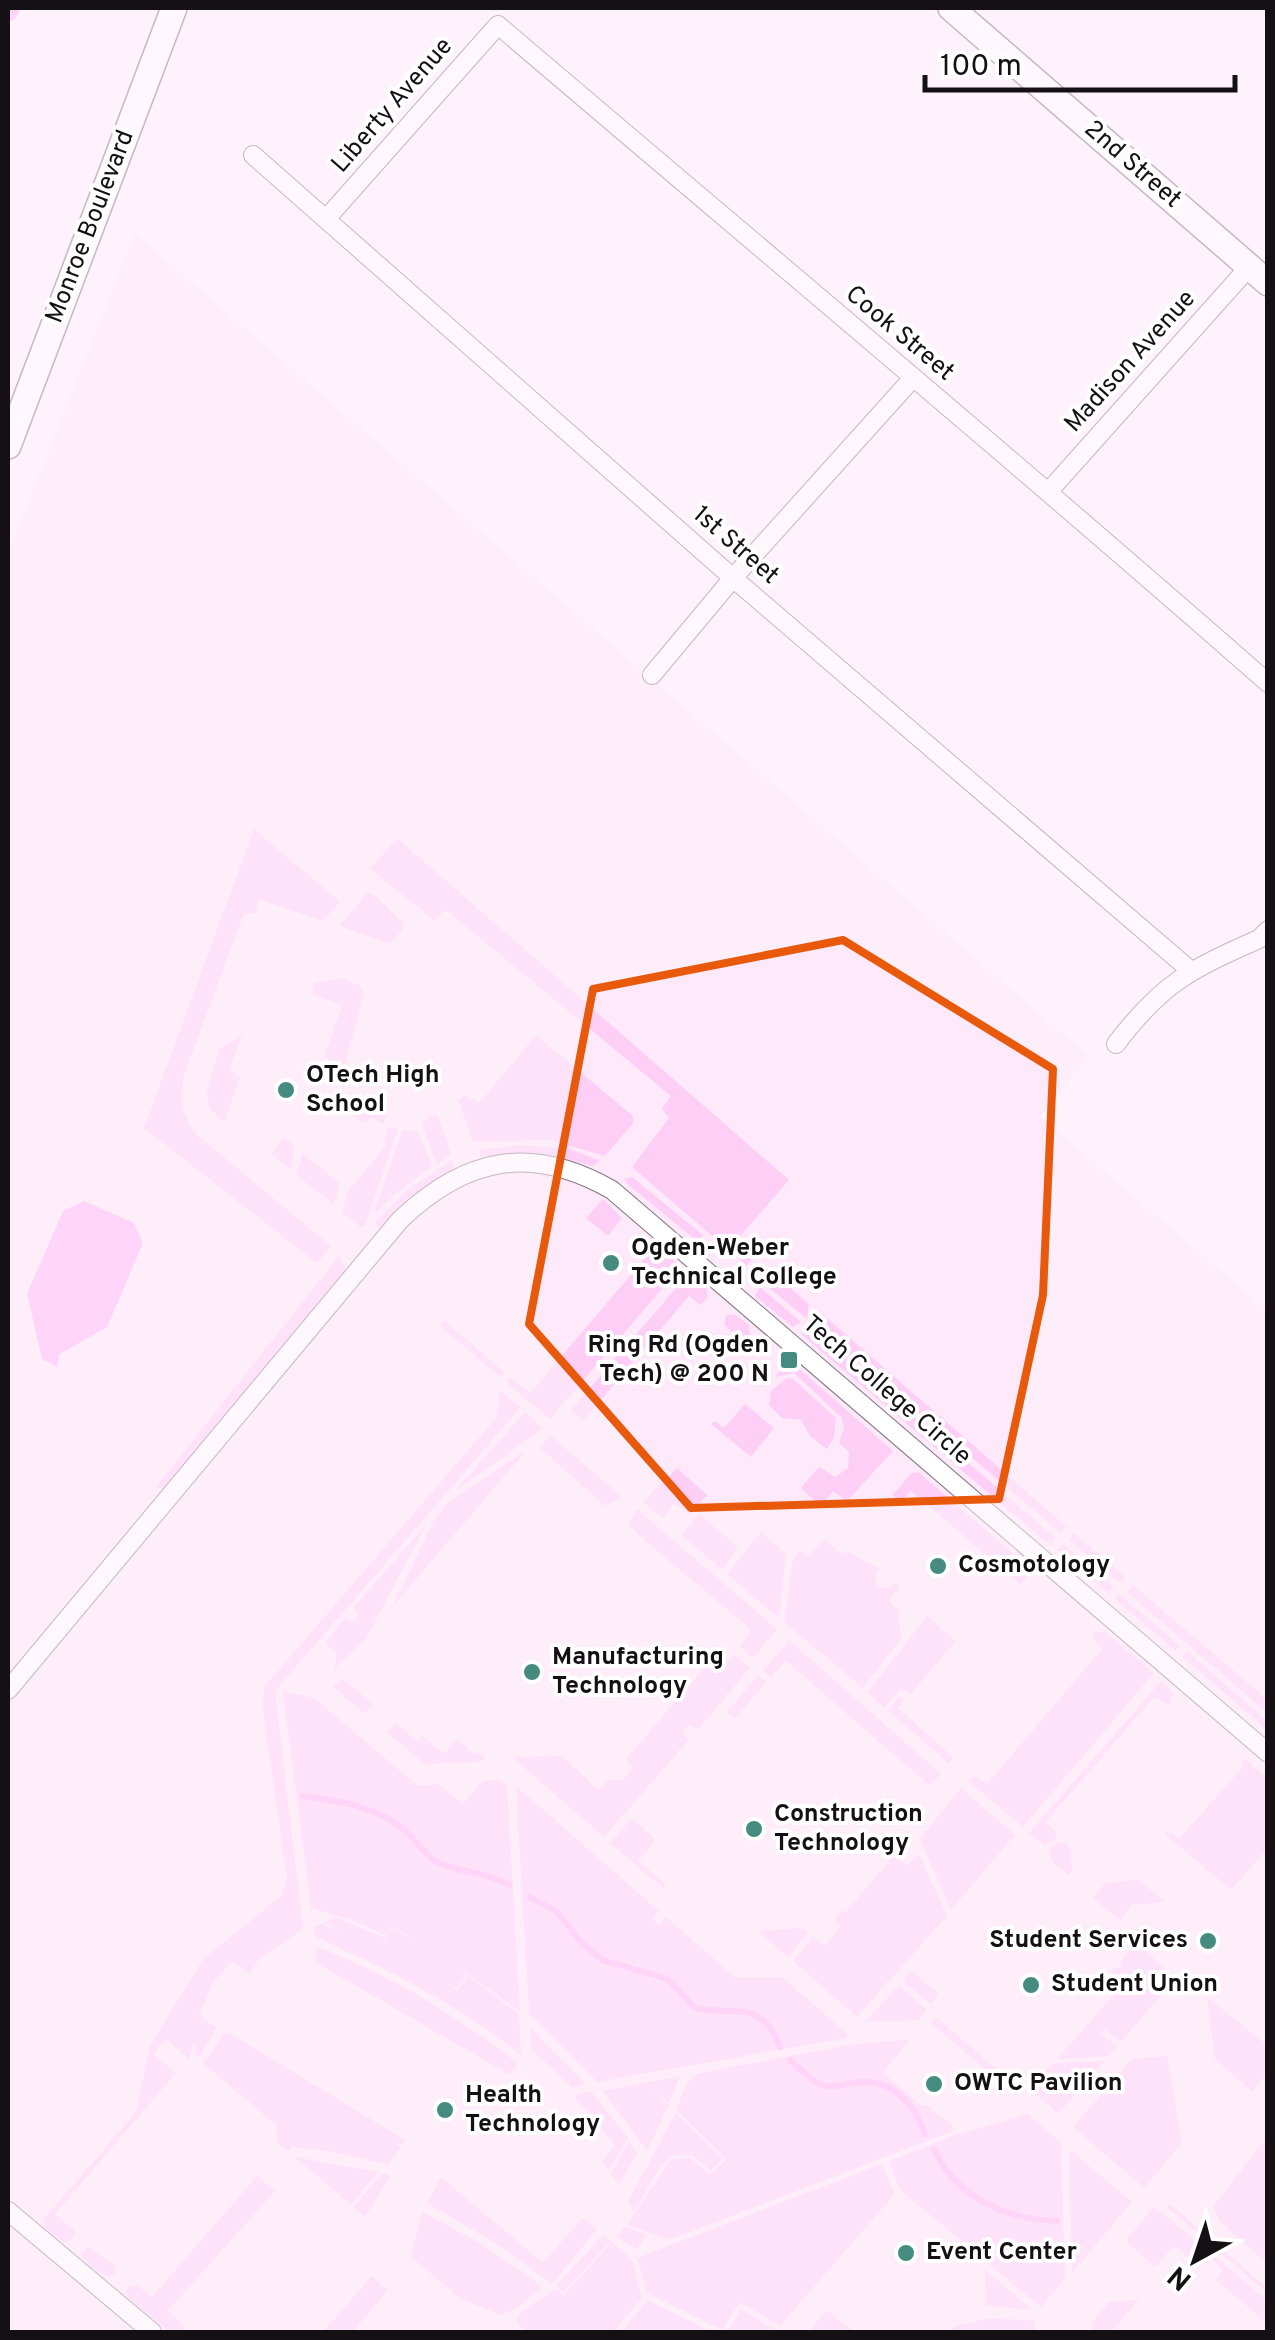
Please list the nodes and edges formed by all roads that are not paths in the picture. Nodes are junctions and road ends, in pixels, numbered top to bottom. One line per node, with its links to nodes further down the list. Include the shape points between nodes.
1 (174, 8): 8 (main road, Monroe Boulevard)
2 (951, 8): 6 (main road, 2nd Street)
3 (498, 25): 5 (street, Liberty Avenue); 7 (street, Cook Street)
4 (253, 155): 5 (street, 1st Street)
5 (326, 219): 10 (street, 1st Street)
6 (1258, 275): 9 (street, Madison Avenue)
7 (912, 378): 9 (street, Cook Street); 10 (street)
8 (8, 446)
9 (1049, 491): 12 (street, Cook Street)
10 (733, 578): 11 (street); 14 (street, 1st Street)
11 (652, 674)
12 (1268, 683)
13 (1268, 930): 14 (street)
14 (1190, 970): 15 (street, via 1143,1008)
15 (1116, 1044)
16 (8, 1690): 17 (street, Tech College Circle, via 400,1220 460,1174 536,1162 612,1190)
17 (1268, 1753)
18 (8, 2210): 19 (street)
19 (152, 2332)

